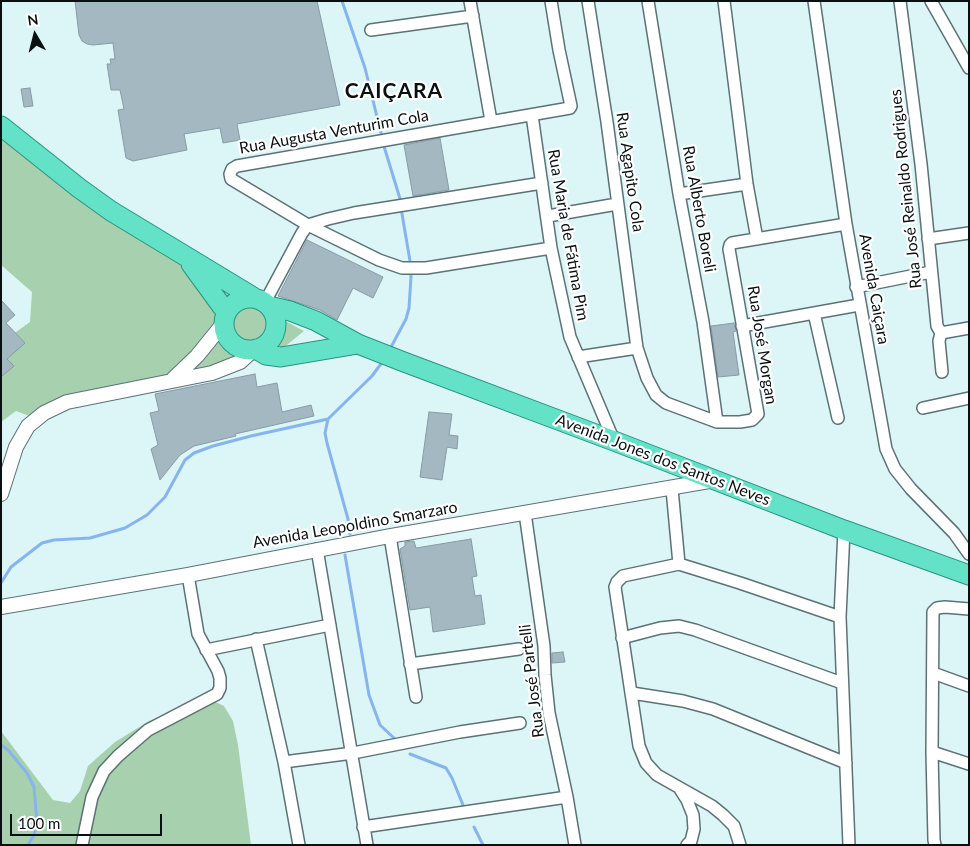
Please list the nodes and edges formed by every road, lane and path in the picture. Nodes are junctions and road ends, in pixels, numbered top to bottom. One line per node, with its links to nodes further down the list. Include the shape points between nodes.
1 (470, 1): 9 (street)
2 (551, 1): 12 (street, Rua Augusta Venturim Cola, via 558,50 572,106 566,110)
3 (588, 1): 18 (street, Rua Agapito Cola)
4 (648, 1): 17 (street, Rua Alberto Boreli)
5 (724, 1): 16 (street)
6 (814, 1): 20 (street, Avenida Caiçara)
7 (900, 1): 24 (street, Rua José Reinaldo Rodrigues, via 922,164)
8 (931, 1): 11 (street)
9 (473, 16): 10 (street); 13 (street)
10 (371, 30)
11 (969, 68)
12 (532, 115): 13 (street, Rua Augusta Venturim Cola); 15 (street, Rua Maria de Fátima Pim)
13 (491, 121): 21 (street, Rua Augusta Venturim Cola, via 232,169 231,179)
14 (1, 126): 26 (highway, Avenida Jones dos Santos Neves, via 112,211)
15 (542, 183): 19 (street, Rua Maria de Fátima Pim); 21 (street)
16 (747, 184): 17 (street); 23 (street)
17 (679, 194): 45 (street, Rua Alberto Boreli, via 703,322)
18 (617, 204): 19 (street); 37 (street, Rua Agapito Cola)
19 (548, 216): 25 (street, Rua Maria de Fátima Pim)
20 (846, 224): 23 (street); 28 (street, Avenida Caiçara)
21 (308, 225): 25 (street, via 379,260 412,268); 29 (street)
22 (969, 233): 24 (street)
23 (757, 239): 33 (street, Rua José Morgan, via 732,243 729,249)
24 (928, 239): 27 (street, Rua José Reinaldo Rodrigues)
25 (551, 248): 39 (street, Rua Maria de Fátima Pim, via 570,336)
26 (184, 255): 29 (highway, Avenida Jones dos Santos Neves); 32 (highway, Avenida Jones dos Santos Neves)
27 (931, 272): 28 (street); 35 (street, Rua José Reinaldo Rodrigues, via 937,326)
28 (856, 287): 30 (street, Avenida Caiçara)
29 (262, 302): 32 (highway, via 240,299 234,302); 36 (highway, Avenida Jones dos Santos Neves, via 307,318); 38 (highway, via 276,317 276,330 270,341)
30 (860, 305): 31 (street); 54 (street, Avenida Caiçara, via 886,449 895,469)
31 (814, 313): 33 (street); 44 (street)
32 (224, 318): 38 (highway, Avenida Jones dos Santos Neves, via 226,336 235,346); 41 (street, via 197,356)
33 (742, 326): 45 (street, Rua José Morgan, via 758,414 752,420)
34 (969, 328): 35 (street)
35 (941, 333): 40 (street, Rua José Reinaldo Rodrigues)
36 (367, 347): 38 (highway, Avenida Jones dos Santos Neves, via 281,357); 46 (highway, Avenida Jones dos Santos Neves)
37 (637, 348): 39 (street); 45 (street, Rua José Morgan, via 656,395 666,403)
38 (255, 350): 41 (street, via 227,368)
39 (578, 357): 46 (street, Rua Maria de Fátima Pim)
40 (942, 372)
41 (173, 380): 49 (street, via 67,402 44,412 28,426 16,447)
42 (969, 398): 43 (street)
43 (923, 408)
44 (838, 418)
45 (717, 422)
46 (614, 441): 47 (highway, Avenida Jones dos Santos Neves)
47 (715, 480): 48 (street, Avenida Leopoldino Smarzaro); 51 (highway, Avenida Jones dos Santos Neves)
48 (672, 489): 50 (street, Avenida Leopoldino Smarzaro); 55 (street)
49 (1, 494)
50 (525, 513): 52 (street, Avenida Leopoldino Smarzaro); 79 (street, Rua José Partelli, via 544,646 549,713)
51 (844, 530): 57 (highway, Avenida Jones dos Santos Neves); 60 (street)
52 (390, 536): 53 (street, Avenida Leopoldino Smarzaro); 66 (street)
53 (317, 549): 56 (street, Avenida Leopoldino Smarzaro); 61 (street)
54 (969, 554)
55 (679, 564): 60 (street); 62 (street, via 619,579 615,587)
56 (188, 575): 58 (street, Avenida Leopoldino Smarzaro); 65 (street, via 198,634)
57 (969, 576)
58 (1, 607)
59 (969, 609): 67 (street, via 945,607 933,612)
60 (840, 617): 68 (street)
61 (330, 625): 63 (street); 74 (street)
62 (622, 638): 68 (street, via 679,626); 70 (street)
63 (256, 639): 65 (street); 75 (street)
64 (519, 649): 66 (street)
65 (206, 650): 82 (street, via 220,678 217,694 148,730 109,766 92,797)
66 (410, 664): 71 (street)
67 (933, 673): 69 (street); 73 (street)
68 (842, 683): 76 (street)
69 (969, 686)
70 (632, 694): 76 (street, via 713,709); 78 (street, via 639,746 646,763 657,775)
71 (416, 697)
72 (520, 723): 74 (street)
73 (932, 752): 77 (street); 81 (street)
74 (353, 753): 75 (street); 80 (street)
75 (284, 762): 83 (street)
76 (846, 763): 88 (street)
77 (969, 764)
78 (677, 786): 86 (street, via 693,816 694,829); 87 (street, via 724,815 734,826)
79 (567, 797): 80 (street); 85 (street, Rua José Partelli)
80 (364, 827): 84 (street)
81 (935, 843)
82 (82, 845)
83 (300, 845)
84 (367, 845)
85 (574, 845)
86 (687, 845)
87 (740, 845)
88 (849, 845)

